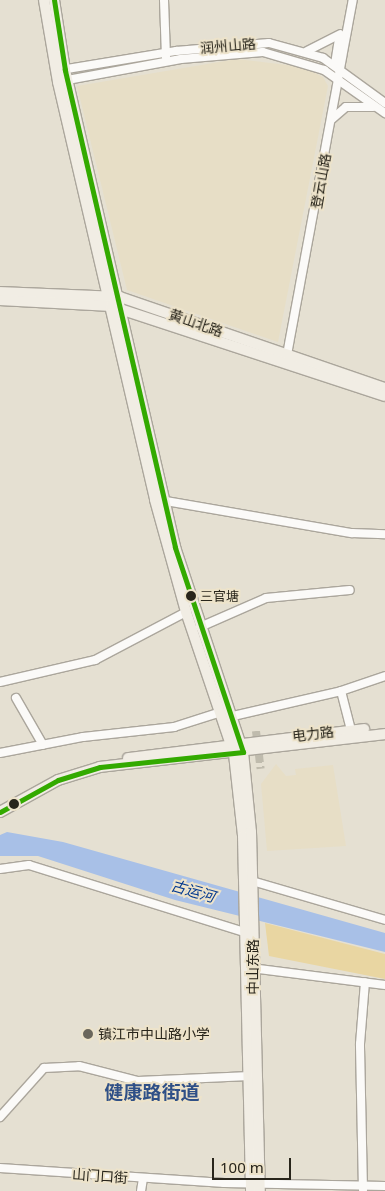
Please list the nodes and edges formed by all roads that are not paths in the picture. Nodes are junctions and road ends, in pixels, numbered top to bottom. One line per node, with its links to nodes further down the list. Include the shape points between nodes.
1 (44, 0): 9 (main road)
2 (54, 0): 9 (main road)
3 (164, 0): 7 (street)
4 (351, 0): 5 (street, 登云山路); 8 (street, 登云山路)
5 (340, 34): 6 (street); 8 (street, 登云山路)
6 (307, 51): 7 (street, 润州山路, via 250,42); 8 (street, 润州山路)
7 (166, 58): 9 (street, 润州山路); 10 (street, 润州山路, via 247,50 300,60)
8 (337, 66): 10 (street, 登云山路); 11 (street, 润州山路)
9 (61, 76): 16 (main road); 18 (main road)
10 (336, 77): 12 (street, 润州山路); 14 (street, 登云山路); 20 (street, 登云山路)
11 (385, 103)
12 (377, 107): 13 (street, 润州山路); 14 (street, via 346,107)
13 (385, 113)
14 (332, 119): 20 (street, 登云山路)
15 (0, 292): 18 (main road, 黄山北路)
16 (120, 298): 18 (main road, 黄山北路); 19 (main road); 20 (main road, 黄山北路)
17 (0, 300): 18 (main road, 黄山北路)
18 (110, 300): 19 (main road, 黄山北路); 23 (main road)
19 (122, 308): 20 (main road, 黄山北路); 23 (main road)
20 (284, 357): 21 (main road, 黄山北路); 22 (main road, 黄山北路)
21 (385, 388)
22 (385, 396)
23 (160, 500): 24 (street, via 352,534); 26 (main road); 27 (main road)
24 (385, 534)
25 (350, 590): 27 (street, via 266,598)
26 (186, 612): 29 (street, via 95,660); 32 (main road)
27 (200, 627): 33 (main road)
28 (385, 676): 30 (street)
29 (0, 682)
30 (341, 691): 33 (street); 35 (street)
31 (16, 698): 37 (street)
32 (221, 712): 37 (street, via 174,727); 38 (main road)
33 (233, 716): 38 (main road)
34 (385, 728): 35 (main road, 电力路)
35 (351, 730): 38 (main road, 电力路)
36 (385, 734): 38 (main road, 电力路)
37 (43, 745): 39 (street)
38 (238, 749): 40 (main road, via 91,764 58,774); 41 (main road, via 100,767 58,780); 43 (main road, 中山东路)
39 (0, 753)
40 (0, 806)
41 (0, 812)
42 (0, 869): 46 (street, via 29,865)
43 (250, 885): 44 (street); 45 (main road, 中山东路)
44 (385, 920)
45 (249, 921): 46 (main road, 中山东路); 47 (main road, 中山东路)
46 (244, 932): 47 (main road, 中山东路)
47 (249, 968): 48 (street); 50 (main road, 中山东路); 55 (main road, 中山东路)
48 (365, 982): 49 (street); 56 (street, via 360,1044)
49 (385, 985)
50 (250, 1076): 51 (street, via 138,1082 79,1066 44,1068); 55 (main road, 中山东路)
51 (0, 1118)
52 (0, 1168): 53 (street, 山门口街)
53 (143, 1179): 55 (street, 山门口街); 57 (street)
54 (385, 1186): 56 (street, 山门口街)
55 (256, 1188): 56 (street, 山门口街)
56 (363, 1188)
57 (142, 1191)

